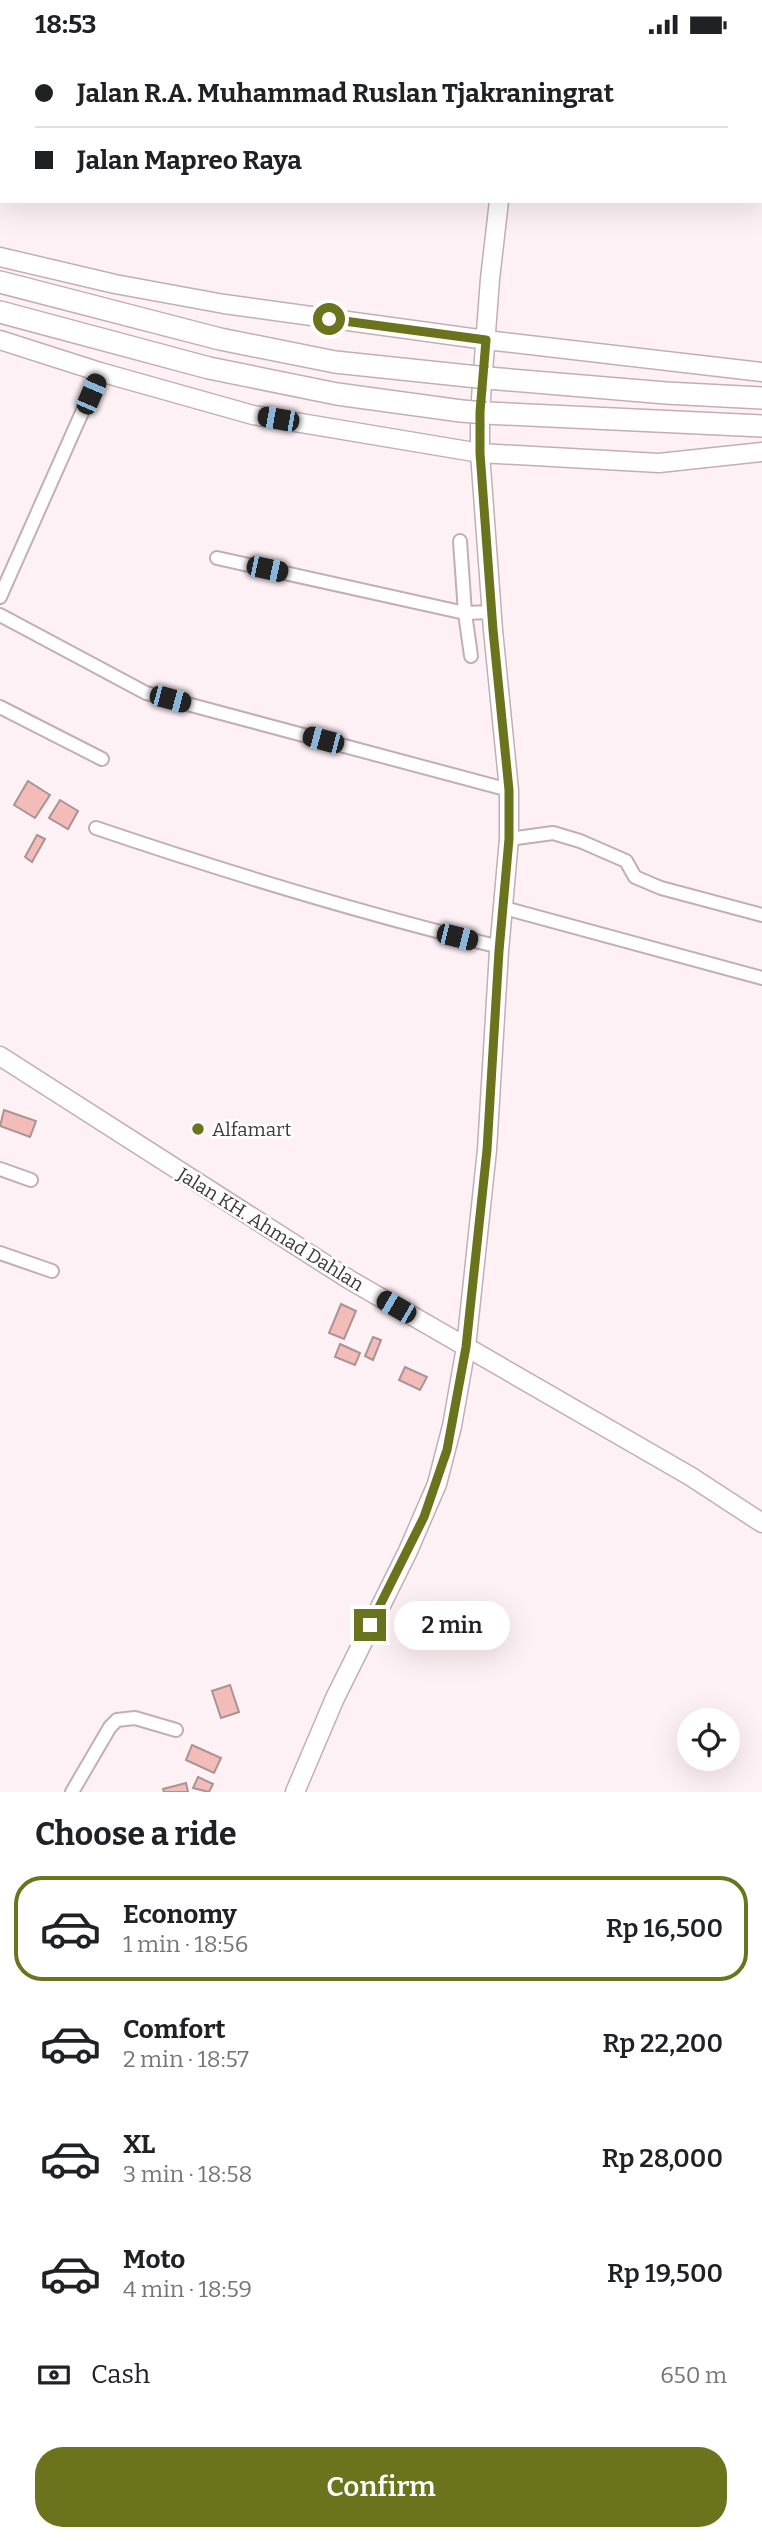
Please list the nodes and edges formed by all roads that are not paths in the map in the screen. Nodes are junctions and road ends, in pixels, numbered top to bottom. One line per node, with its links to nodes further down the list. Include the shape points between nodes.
1 (499, 203): 6 (street)
2 (0, 257): 6 (street, via 224,304)
3 (0, 282): 9 (highway, via 220,339 335,362)
4 (0, 312): 10 (highway, bridge, via 209,368 337,394 485,413)
5 (0, 340): 7 (street)
6 (486, 340): 8 (street); 12 (street)
7 (100, 372): 12 (street, via 253,415); 15 (street)
8 (762, 372)
9 (762, 398)
10 (762, 426)
11 (762, 452): 12 (street, via 659,463)
12 (480, 453): 16 (street)
13 (460, 541): 17 (street)
14 (217, 558): 17 (street)
15 (0, 597)
16 (491, 612): 17 (street); 22 (street)
17 (465, 613): 19 (street)
18 (0, 615): 22 (street, via 146,693)
19 (471, 656)
20 (0, 707): 21 (street)
21 (102, 759)
22 (509, 790): 24 (street)
23 (96, 828): 27 (street, via 402,922)
24 (509, 839): 25 (street); 26 (street, via 553,833 580,841 626,861 635,877 661,888)
25 (503, 908): 27 (street); 28 (street)
26 (762, 915)
27 (500, 947): 34 (street)
28 (762, 978)
29 (0, 1056): 34 (street, Jalan KH. Ahmad Dahlan, via 338,1273)
30 (0, 1169): 31 (street)
31 (31, 1180)
32 (0, 1253): 33 (street)
33 (52, 1271)
34 (470, 1349): 35 (street, Jalan KH. Ahmad Dahlan, via 690,1476); 38 (street, via 437,1484)
35 (762, 1523)
36 (176, 1730): 37 (street, via 135,1718 117,1720)
37 (72, 1792)
38 (295, 1792)

